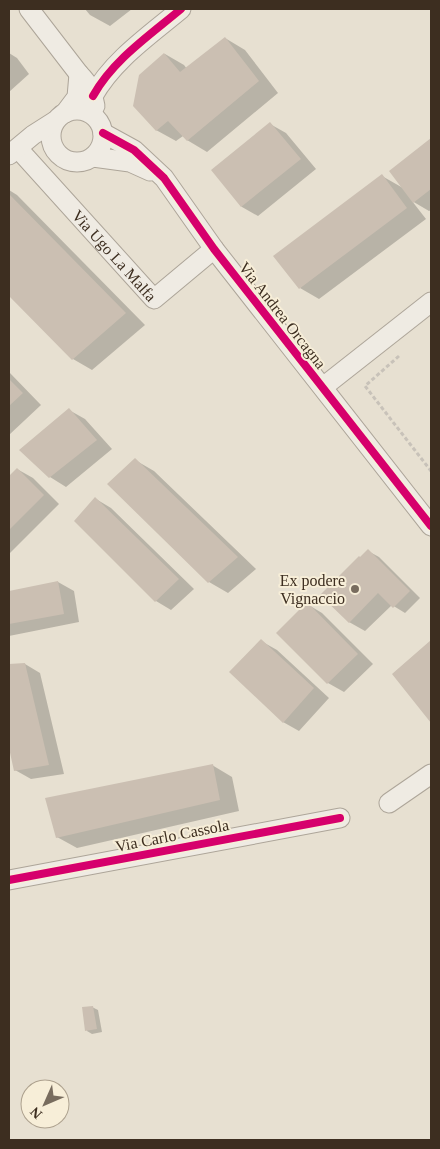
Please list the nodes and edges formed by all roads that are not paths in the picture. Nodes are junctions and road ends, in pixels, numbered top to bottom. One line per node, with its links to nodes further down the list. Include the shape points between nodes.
1 (29, 9): 3 (street)
2 (181, 9): 4 (street, via 131,50 105,76)
3 (78, 74): 4 (street, via 88,84); 5 (street, via 77,97)
4 (93, 96): 6 (street)
5 (60, 117): 6 (street, Via Andrea Orcagna, via 82,110 91,114); 7 (street); 8 (street, via 50,135)
6 (100, 126): 9 (street, via 102,146); 10 (street, Via Andrea Orcagna, via 134,150)
7 (13, 155): 8 (street, Via Andrea Orcagna); 11 (street, Via Ugo La Malfa, via 154,299)
8 (59, 156): 9 (street, Via Andrea Orcagna, via 80,163)
9 (93, 157): 10 (street, Via Andrea Orcagna, via 130,162)
10 (164, 178): 11 (street, Via Andrea Orcagna)
11 (214, 249): 13 (street, Via Andrea Orcagna)
12 (431, 302): 13 (street)
13 (323, 387): 14 (street, Via Andrea Orcagna)
14 (431, 526)
15 (431, 774): 16 (street)
16 (389, 803)
17 (340, 818): 18 (street, Via Carlo Cassola)
18 (9, 880)

